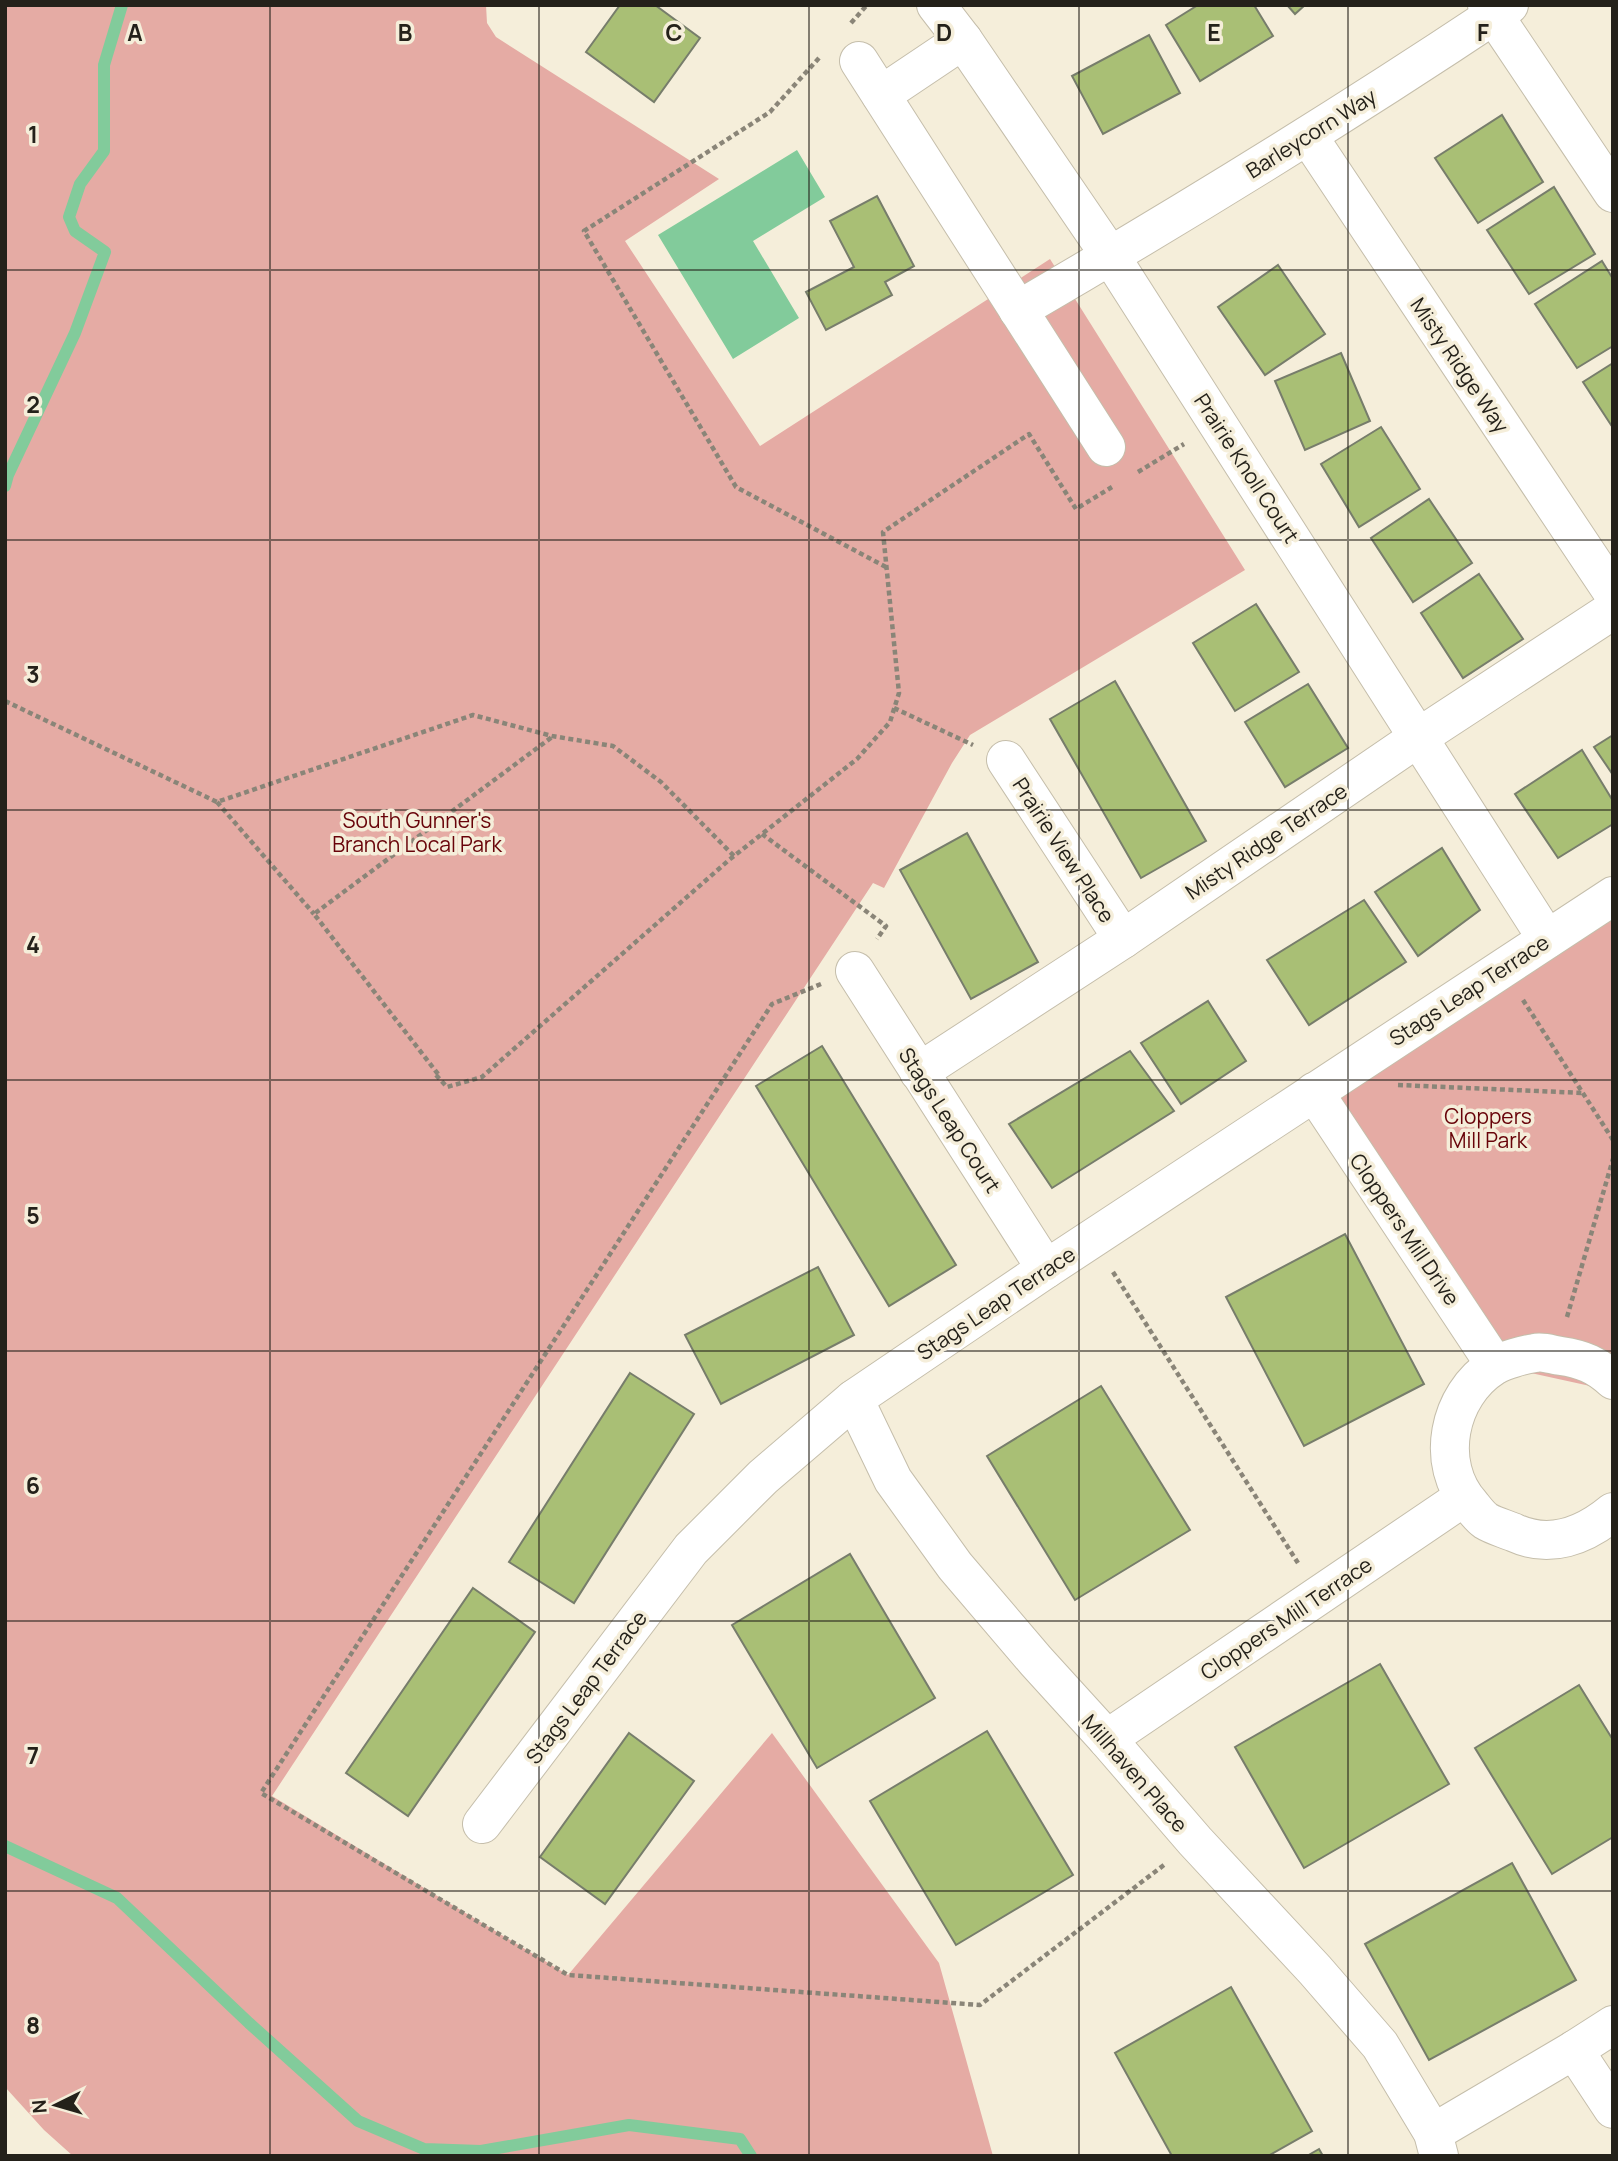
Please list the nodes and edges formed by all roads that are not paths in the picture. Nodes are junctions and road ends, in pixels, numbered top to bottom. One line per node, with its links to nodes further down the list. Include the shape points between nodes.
1 (936, 5): 3 (street, Prairie Knoll Court)
2 (1497, 9): 6 (street, Barleycorn Way); 7 (street)
3 (963, 40): 5 (street); 8 (street, Prairie Knoll Court)
4 (841, 58): 5 (street)
5 (881, 95): 9 (street)
6 (1308, 136): 8 (street, Barleycorn Way); 11 (street, Misty Ridge Way)
7 (1613, 193)
8 (1111, 257): 9 (street, Barleycorn Way); 13 (street, Prairie Knoll Court)
9 (1018, 310): 10 (street)
10 (1105, 447)
11 (1613, 593)
12 (1613, 610): 13 (street, Misty Ridge Terrace)
13 (1419, 737): 16 (street, Misty Ridge Terrace); 17 (street, Prairie Knoll Court)
14 (1006, 760): 16 (street, Prairie View Place)
15 (1613, 896): 17 (street, Stags Leap Terrace)
16 (1123, 939): 19 (street, Misty Ridge Terrace)
17 (1547, 939): 20 (street, Stags Leap Terrace)
18 (855, 971): 19 (street, Stags Leap Court)
19 (919, 1072): 21 (street, Stags Leap Court)
20 (1314, 1092): 21 (street, Stags Leap Terrace); 22 (street, Cloppers Mill Drive)
21 (1046, 1269): 24 (street, Stags Leap Terrace)
22 (1495, 1366): 23 (street, via 1537,1352 1584,1360); 25 (street, via 1472,1385 1457,1408 1450,1455)
23 (1613, 1380)
24 (854, 1399): 27 (street, Millhaven Place, via 893,1480 956,1566); 28 (street, Stags Leap Terrace, via 763,1477 691,1549)
25 (1464, 1497): 26 (street, via 1484,1520 1526,1538 1550,1541); 27 (street, Cloppers Mill Terrace)
26 (1607, 1529)
27 (1107, 1739): 32 (street, Millhaven Place, via 1380,2045)
28 (482, 1824)
29 (1613, 2025): 30 (street, Millhaven Place)
30 (1574, 2050): 31 (street); 32 (street, Millhaven Place)
31 (1613, 2109)
32 (1436, 2145)

